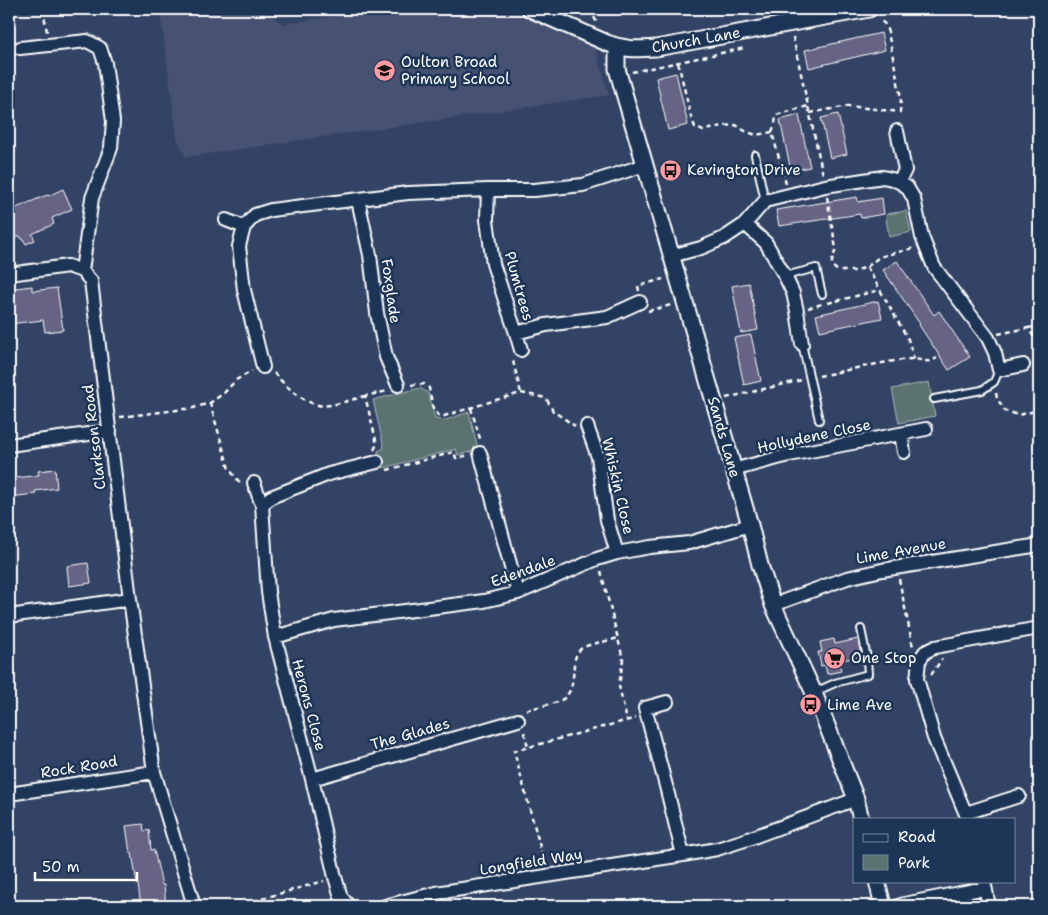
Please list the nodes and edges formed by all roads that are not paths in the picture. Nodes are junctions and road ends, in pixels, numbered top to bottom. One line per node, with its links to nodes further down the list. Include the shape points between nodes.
1 (530, 9): 3 (street, Church Lane)
2 (873, 14): 3 (street, Church Lane, via 656,48)
3 (617, 47): 7 (street, Sands Lane, via 617,68)
4 (20, 48): 16 (street, via 87,40 100,48 105,62 114,121 111,148 92,198)
5 (897, 131): 8 (street, via 905,170)
6 (755, 155): 11 (lane)
7 (645, 165): 9 (street, via 583,185); 15 (street, Sands Lane)
8 (899, 182): 11 (street, via 884,177 825,186); 26 (street, via 914,198 922,237 934,267 988,338)
9 (488, 190): 10 (street, via 408,193); 21 (street, Plumtrees, via 487,220 493,264)
10 (358, 200): 14 (street, via 270,210 254,215); 27 (street, Foxglade, via 384,348)
11 (765, 201): 13 (street)
12 (226, 220): 14 (street)
13 (745, 224): 15 (street, via 701,248); 18 (street, via 766,243)
14 (244, 227): 25 (street, via 239,246 244,290)
15 (671, 256): 38 (street, Sands Lane)
16 (82, 271): 17 (street, via 68,266); 30 (street, Clarkson Road, via 91,281)
17 (9, 274)
18 (785, 276): 19 (lane, via 816,268); 22 (street, via 793,293)
19 (822, 294)
20 (640, 302): 21 (street, Plumtrees, via 607,316)
21 (516, 332): 23 (street, Plumtrees)
22 (802, 344): 29 (lane)
23 (521, 350)
24 (1023, 365): 26 (street)
25 (262, 367)
26 (999, 370): 28 (lane, via 994,382 982,390)
27 (398, 385)
28 (934, 400)
29 (819, 420)
30 (109, 425): 34 (street); 45 (street, Clarkson Road)
31 (587, 426): 43 (street, Whiskin Close, via 598,457 607,520)
32 (926, 429): 33 (street, Hollydene Close)
33 (901, 434): 35 (street); 38 (street, Hollydene Close, via 788,455)
34 (9, 445)
35 (904, 452)
36 (480, 453): 44 (street)
37 (377, 462): 40 (street, via 329,474 271,497)
38 (733, 470): 41 (street, Sands Lane)
39 (254, 483): 40 (street, Herons Close)
40 (262, 505): 50 (street, Herons Close)
41 (750, 524): 43 (street, Edendale, via 689,543); 46 (street, Sands Lane)
42 (1039, 545): 46 (street, Lime Avenue, via 847,578)
43 (618, 553): 44 (street, Edendale)
44 (518, 593): 50 (street, Edendale, via 484,602 334,620)
45 (130, 599): 47 (street); 54 (street, Clarkson Road)
46 (773, 605): 51 (street, Sands Lane)
47 (9, 616)
48 (1039, 628): 59 (street, via 936,647 925,652 919,661 917,679 934,738)
49 (861, 629): 51 (lane, via 868,674 834,683)
50 (275, 638): 55 (street, Herons Close)
51 (814, 693): 58 (street, Sands Lane)
52 (667, 702): 61 (street, via 645,708)
53 (518, 720): 55 (street, The Glades)
54 (154, 772): 56 (street, Rock Road); 64 (street, Clarkson Road)
55 (312, 779): 65 (street, Herons Close, via 341,898)
56 (9, 794)
57 (1019, 796): 59 (street)
58 (856, 799): 60 (street, Sands Lane); 61 (street, Longfield Way, via 748,839)
59 (967, 816)
60 (861, 818)
61 (683, 855): 66 (street, Longfield Way, via 436,893)
62 (877, 882): 67 (street)
63 (984, 885): 68 (street); 69 (street)
64 (194, 906)
65 (350, 906)
66 (385, 906)
67 (883, 906)
68 (898, 906)
69 (988, 906)

